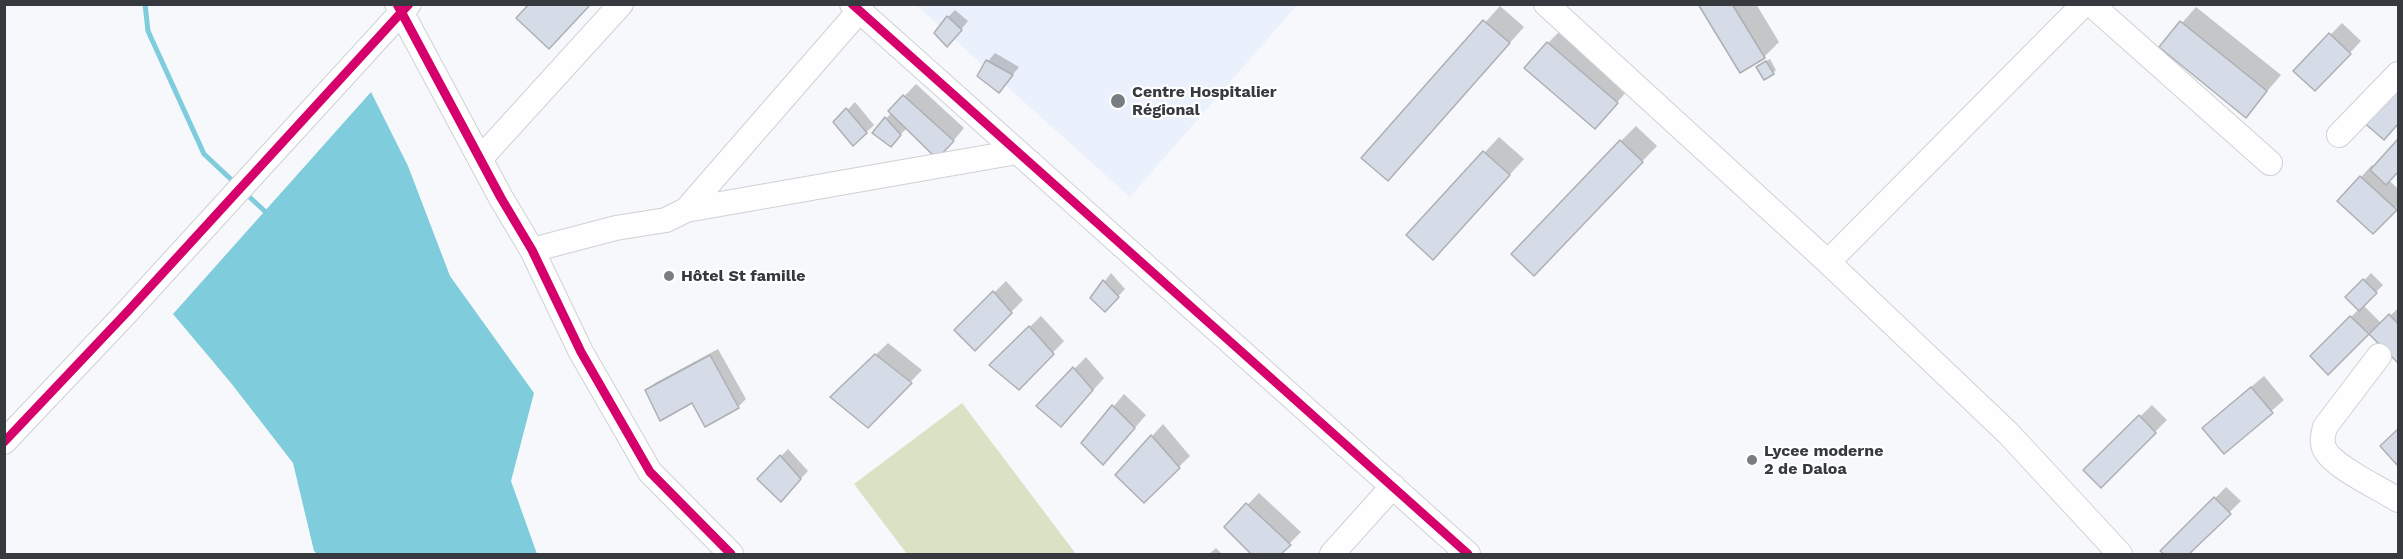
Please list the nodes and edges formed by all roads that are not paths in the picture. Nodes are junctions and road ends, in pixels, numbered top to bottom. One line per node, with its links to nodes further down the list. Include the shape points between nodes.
1 (621, 4): 10 (street)
2 (1546, 4): 14 (street)
3 (2084, 4): 14 (street)
4 (2091, 4): 11 (street)
5 (402, 7): 10 (street); 16 (street, via 136,303)
6 (855, 8): 9 (street); 12 (street)
7 (2398, 74): 8 (street)
8 (2339, 135)
9 (1017, 152): 12 (street); 17 (street)
10 (480, 159): 13 (street)
11 (2270, 163)
12 (686, 210): 13 (street, via 666,220 616,228)
13 (532, 250): 19 (street, via 581,352 650,472)
14 (1828, 262): 22 (street, via 2008,433)
15 (2379, 356): 18 (street, via 2325,428 2322,438 2324,449 2334,461)
16 (4, 442)
17 (1393, 486): 20 (street); 21 (street)
18 (2398, 500)
19 (731, 555)
20 (1332, 555)
21 (1468, 555)
22 (2120, 555)

